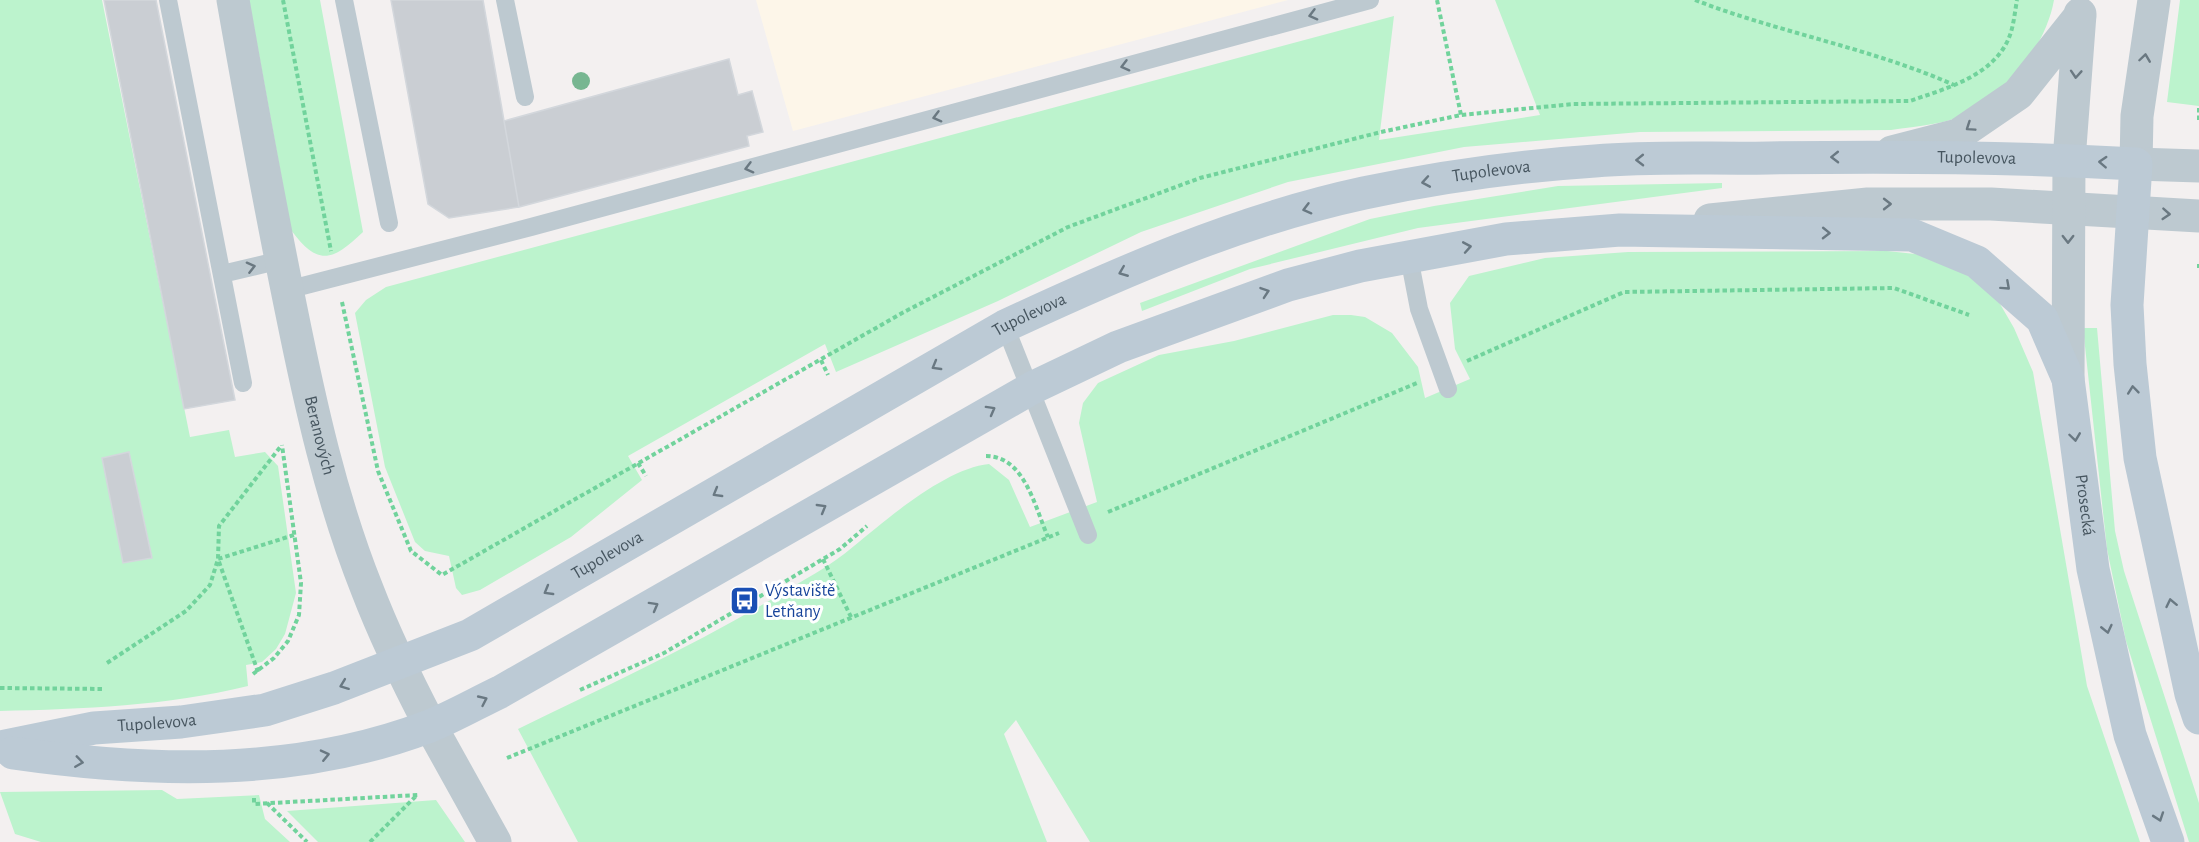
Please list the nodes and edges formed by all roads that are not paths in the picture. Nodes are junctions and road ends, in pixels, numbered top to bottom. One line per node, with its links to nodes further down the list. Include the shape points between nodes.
1 (168, 0): 19 (lane)
2 (233, 0): 20 (street, Beranových)
3 (344, 0): 16 (lane)
4 (505, 0): 8 (lane)
5 (1370, 0): 20 (lane, one-way to 20, via 337,279)
6 (2154, 0): 11 (street, one-way to 6, via 2137,116)
7 (2081, 8): 9 (street, one-way to 9, via 2018,94 1958,135); 10 (street, Prosecká, one-way to 10)
8 (525, 97)
9 (1874, 157): 10 (main road, Tupolevova); 21 (main road, Tupolevova, one-way to 21, via 1597,160 1480,173 1364,193 1192,245)
10 (2069, 160): 11 (main road, Tupolevova, one-way to 10); 13 (street, Prosecká)
11 (2136, 164): 12 (street); 14 (main road)
12 (2199, 166)
13 (2068, 208): 14 (street, Tupolevova); 17 (street, Tupolevova, one-way to 13, via 1868,204); 22 (street, Prosecká, one-way to 22)
14 (2134, 212): 15 (street, Tupolevova, one-way to 15); 27 (main road, one-way to 14, via 2140,458 2127,305)
15 (2199, 216)
16 (389, 223)
17 (1620, 230): 18 (main road, Tupolevova, one-way to 17, via 1506,240); 22 (main road, Tupolevova, one-way to 22, via 1912,235 1977,262 2042,319)
18 (1409, 257): 24 (main road, Tupolevova, one-way to 18, via 1118,347 1221,308 1288,285); 25 (lane, via 1419,309)
19 (222, 274): 20 (lane, one-way to 20); 23 (lane)
20 (284, 275): 28 (street, Beranových, via 332,486 367,590)
21 (1005, 326): 24 (lane); 28 (main road, Tupolevova, one-way to 28, via 497,620)
22 (2068, 379): 33 (main road, Prosecká, one-way to 33, via 2093,570 2130,735)
23 (243, 383)
24 (1032, 388): 26 (lane); 30 (main road, Tupolevova, one-way to 24, via 500,692)
25 (1448, 389)
26 (1088, 536)
27 (2191, 658): 29 (main road)
28 (399, 664): 30 (street, Beranových); 31 (main road, Tupolevova, one-way to 31, via 264,710 181,722 94,728)
29 (2199, 718)
30 (430, 725): 31 (main road, Tupolevova, one-way to 30, via 88,764 267,765 366,746); 32 (street, Beranových)
31 (0, 749)
32 (495, 842)
33 (2168, 842)

